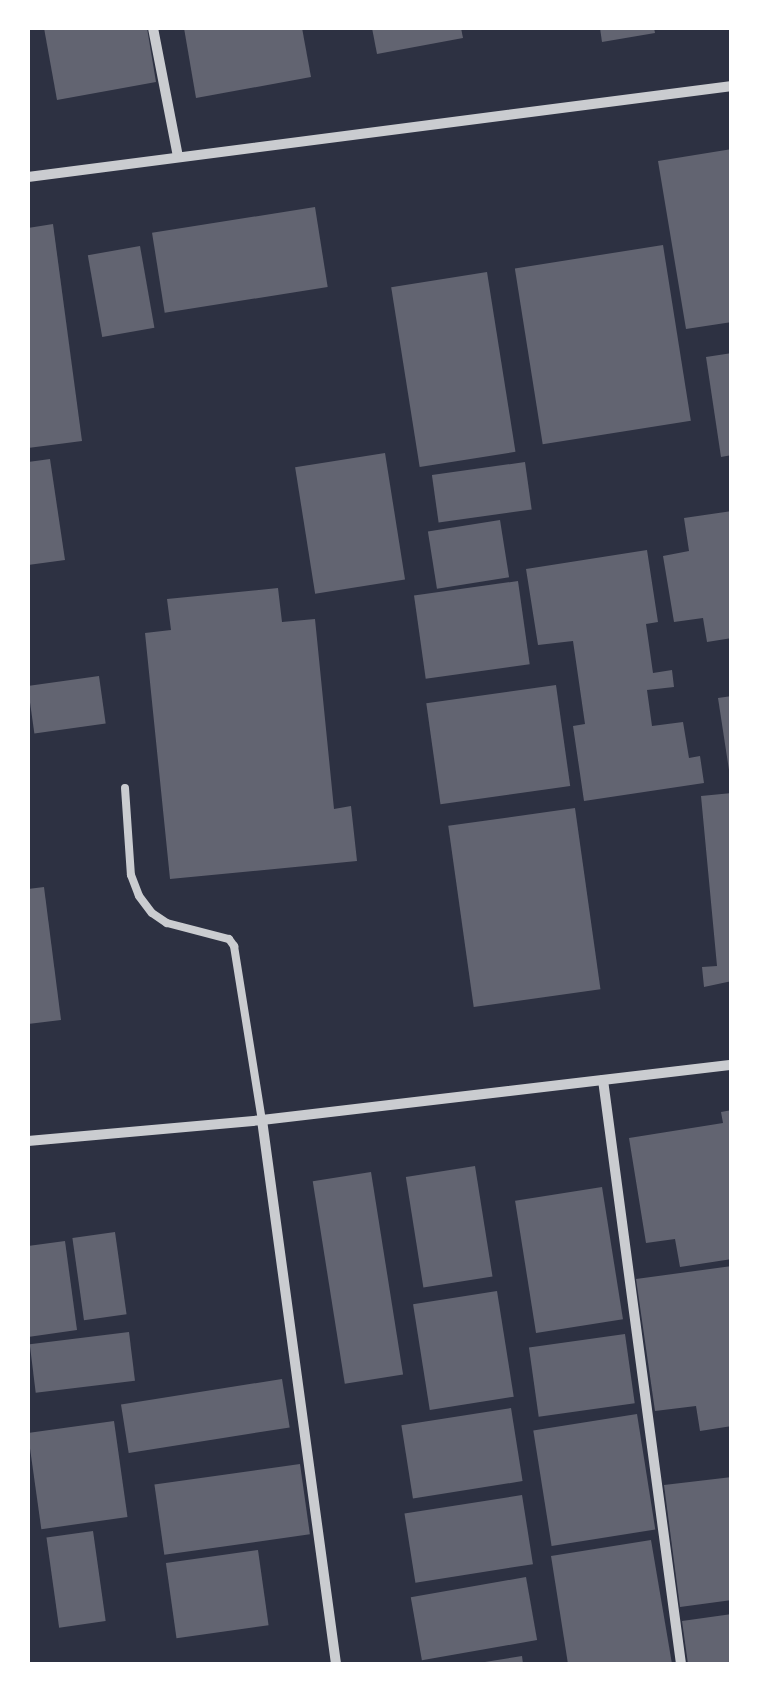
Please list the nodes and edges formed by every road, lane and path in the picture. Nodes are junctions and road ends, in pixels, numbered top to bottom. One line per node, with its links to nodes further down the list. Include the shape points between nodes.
1 (153, 28): 3 (street)
2 (732, 86): 3 (street)
3 (178, 157): 4 (street)
4 (28, 177)
5 (124, 788): 8 (lane, via 138,896 167,923 234,946)
6 (732, 1066): 7 (street)
7 (603, 1080): 8 (street); 11 (street)
8 (262, 1120): 9 (street); 10 (street)
9 (28, 1141)
10 (336, 1664)
11 (682, 1664)

